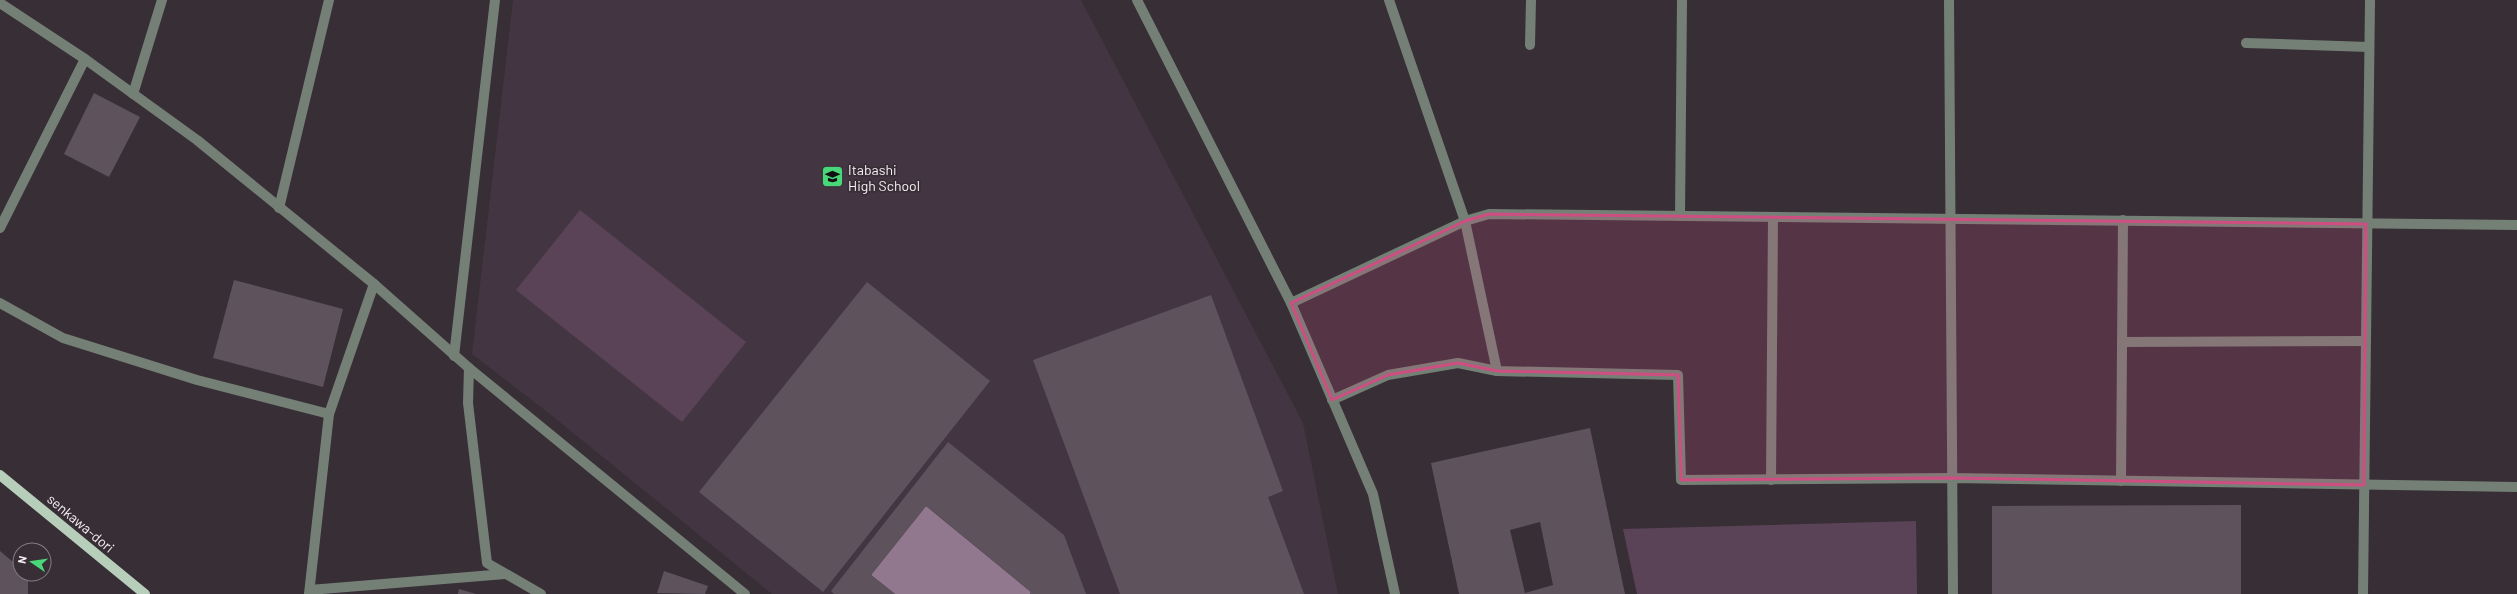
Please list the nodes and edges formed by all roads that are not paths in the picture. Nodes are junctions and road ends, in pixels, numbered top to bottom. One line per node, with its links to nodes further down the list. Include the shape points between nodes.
1 (162, 0): 15 (street)
2 (329, 0): 16 (street)
3 (496, 0): 30 (street)
4 (1137, 0): 27 (street)
5 (1389, 0): 21 (street)
6 (1531, 0): 12 (street)
7 (1682, 0): 17 (street)
8 (1949, 0): 19 (street)
9 (2370, 0): 13 (street)
10 (0, 3): 14 (street)
11 (2246, 43): 13 (street)
12 (1530, 44)
13 (2369, 47): 22 (street)
14 (85, 59): 15 (street); 24 (street)
15 (133, 94): 16 (street, via 196,140)
16 (279, 208): 25 (street)
17 (1680, 216): 18 (street); 21 (street, via 1489,214)
18 (1773, 217): 19 (street); 37 (street)
19 (1951, 218): 20 (street); 36 (street)
20 (2123, 220): 22 (street); 29 (street)
21 (1465, 222): 27 (street); 32 (street)
22 (2366, 224): 23 (street); 28 (street)
23 (2517, 225)
24 (0, 228)
25 (374, 284): 30 (street); 34 (street)
26 (0, 302): 34 (street, via 64,338 197,380)
27 (1291, 303): 33 (street)
28 (2366, 341): 29 (street); 39 (street)
29 (2122, 342): 38 (street)
30 (454, 356): 31 (street)
31 (468, 368): 41 (street, via 468,403 488,563); 45 (street)
32 (1497, 371): 33 (street, via 1458,364 1388,375); 37 (street, via 1678,375 1681,480)
33 (1332, 400): 46 (street, via 1373,494)
34 (329, 414): 42 (street)
35 (0, 474): 44 (main road, senkawa-dori)
36 (1952, 478): 37 (street); 38 (street); 47 (street)
37 (1771, 480)
38 (2120, 481): 39 (street)
39 (2364, 485): 40 (street); 48 (street)
40 (2517, 488)
41 (505, 574): 42 (street); 43 (street)
42 (310, 592)
43 (534, 592)
44 (145, 594)
45 (744, 594)
46 (1395, 594)
47 (1953, 594)
48 (2363, 594)

